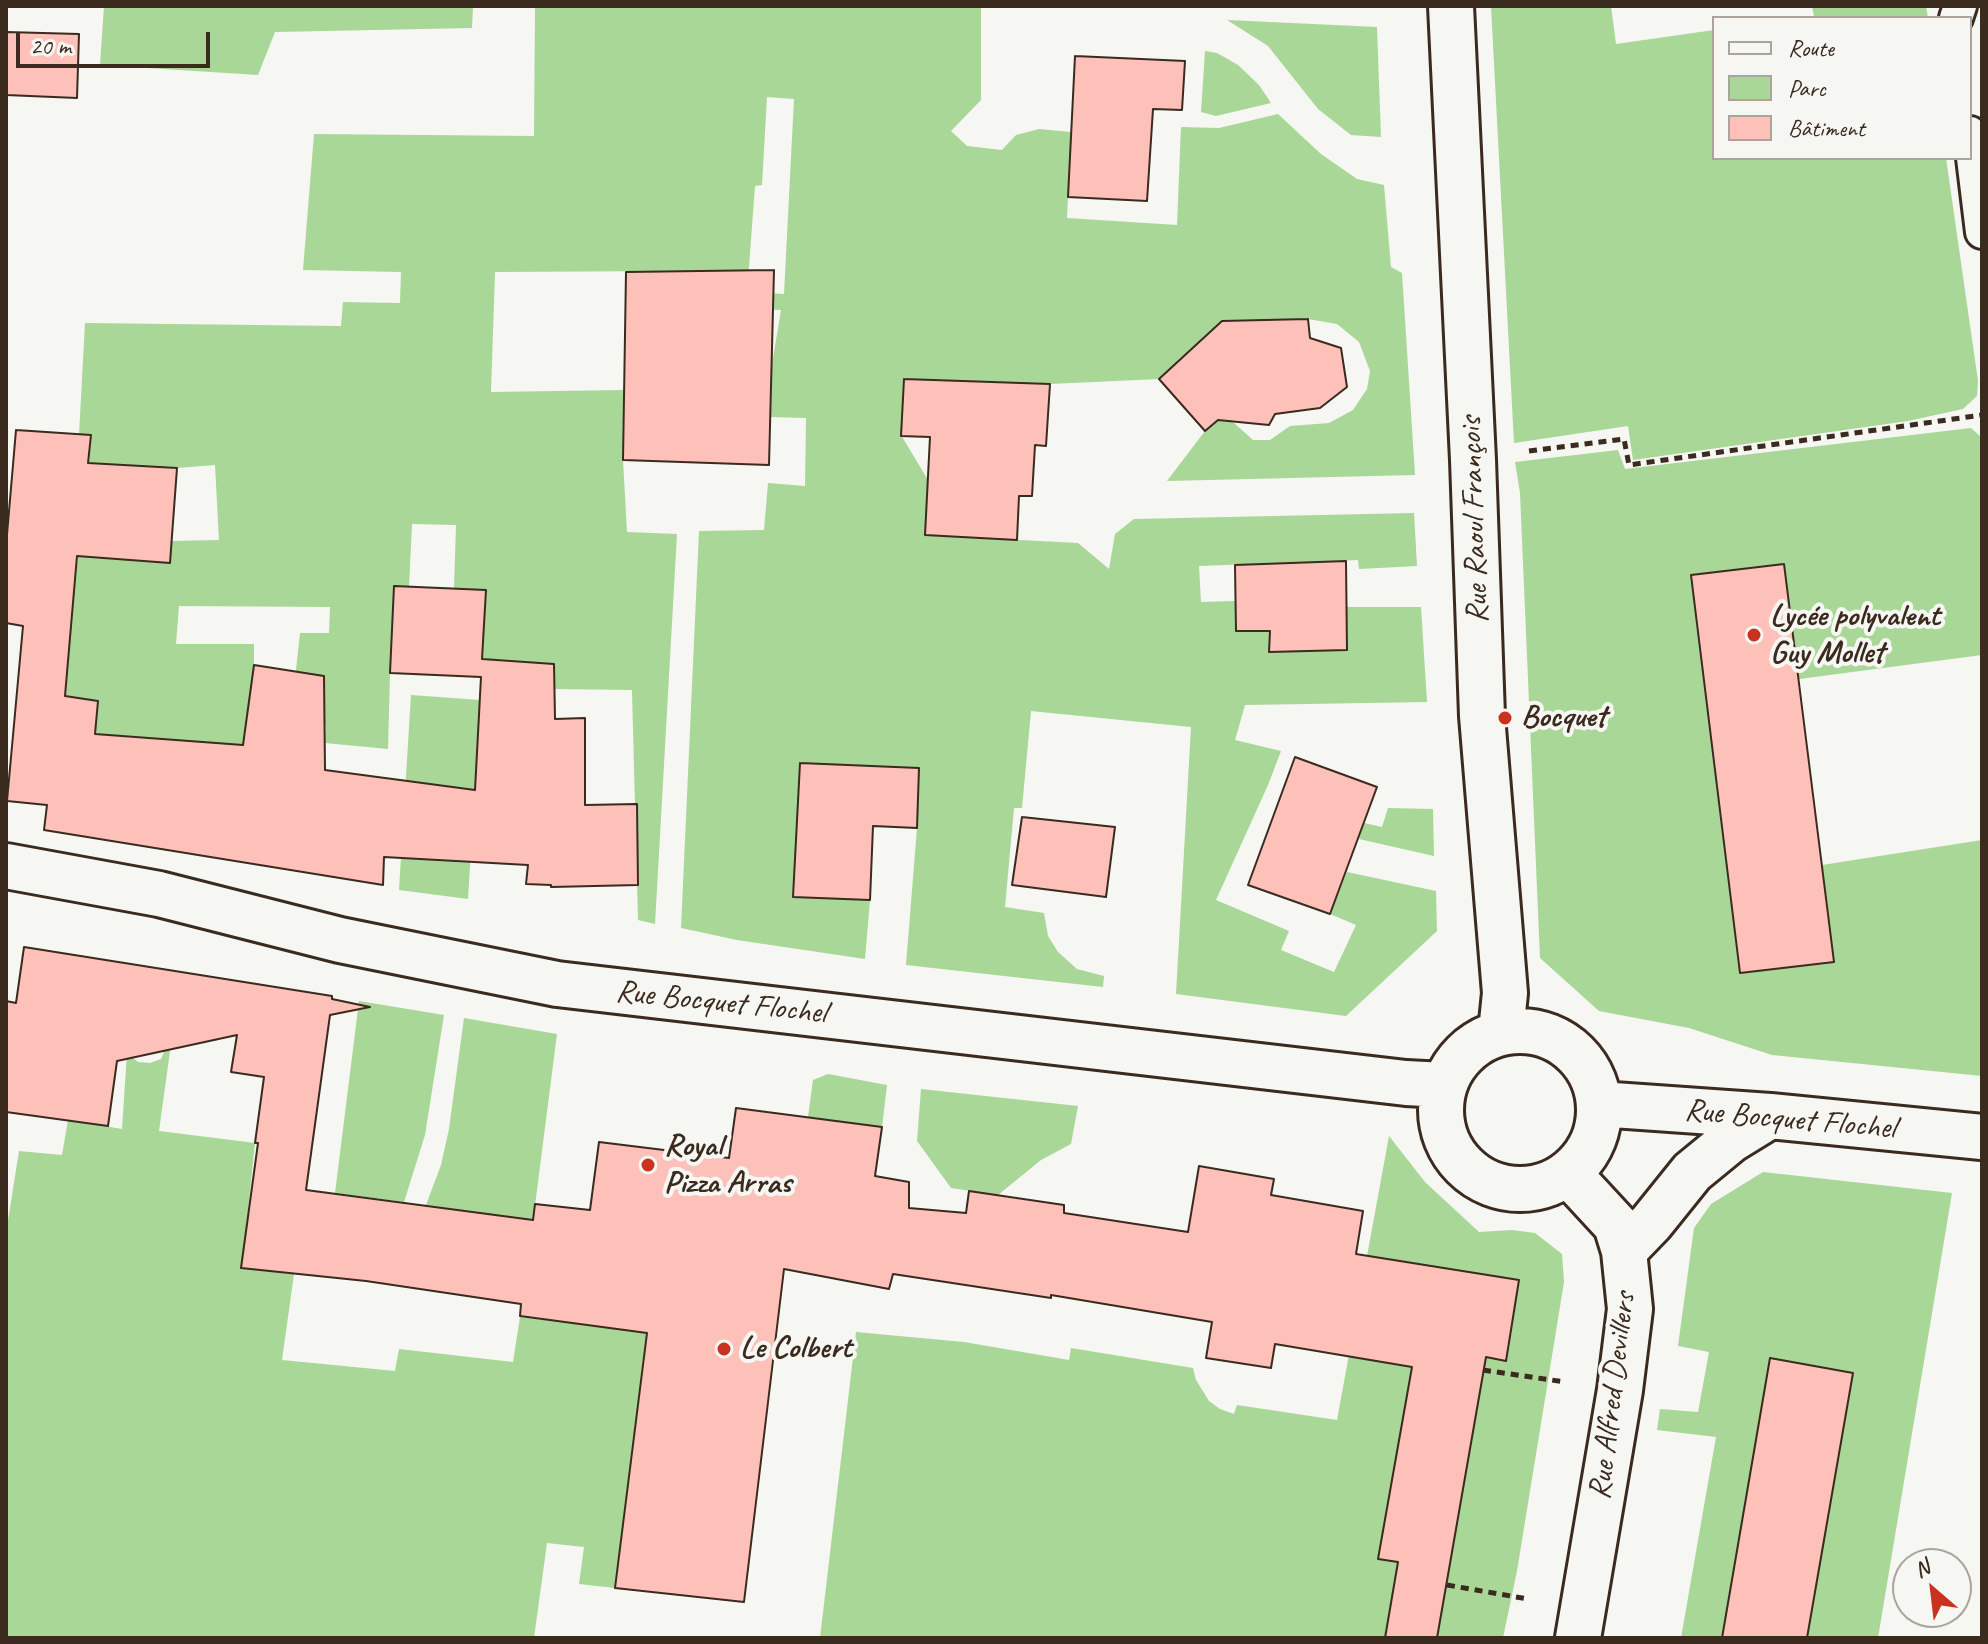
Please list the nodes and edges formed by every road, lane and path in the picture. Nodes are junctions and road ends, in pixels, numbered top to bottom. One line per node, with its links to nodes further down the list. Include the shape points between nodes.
1 (1451, 6): 7 (street, Rue Raoul François, via 1482,716 1505,993)
2 (1972, 150): 3 (lane)
3 (1982, 232)
4 (1982, 415): 5 (path, via 1629,465 1624,439)
5 (1514, 453)
6 (6, 866): 8 (street, Rue Bocquet Flochel, via 159,894 340,940 557,984)
7 (1501, 1032): 8 (street, via 1466,1051); 9 (street, via 1528,1030 1555,1038 1577,1055 1592,1077)
8 (1444, 1085): 12 (street, via 1440,1113 1447,1141 1474,1174 1514,1189 1542,1185)
9 (1599, 1104): 10 (street, Rue Bocquet Flochel); 12 (street, via 1586,1153)
10 (1770, 1116): 11 (street, Rue Bocquet Flochel); 13 (street, via 1692,1172)
11 (1982, 1137)
12 (1568, 1173): 13 (street, Rue Alfred Devillers, via 1616,1225)
13 (1624, 1251): 15 (street, Rue Alfred Devillers, via 1630,1309)
14 (1483, 1370): 15 (path)
15 (1620, 1390): 17 (street, Rue Alfred Devillers)
16 (1447, 1585): 17 (path)
17 (1580, 1623)

